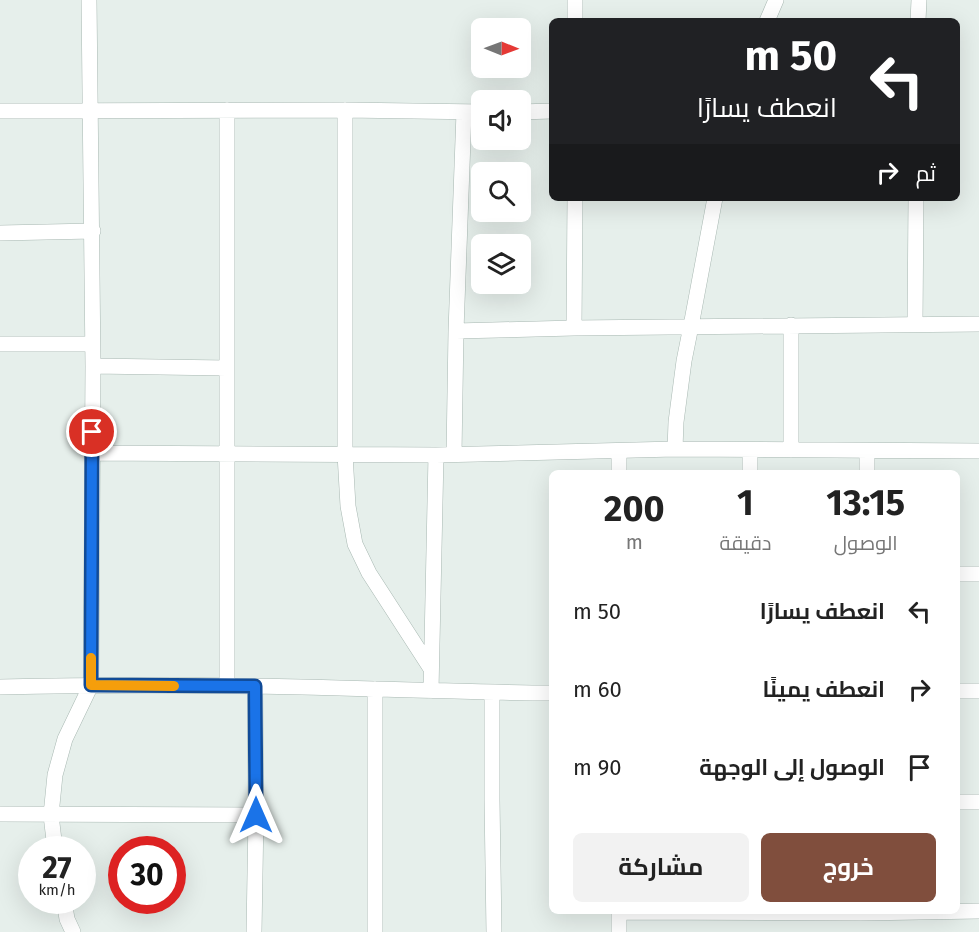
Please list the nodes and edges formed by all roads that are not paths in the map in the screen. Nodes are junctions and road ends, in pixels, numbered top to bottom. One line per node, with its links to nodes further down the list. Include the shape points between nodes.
1 (89, 0): 8 (street)
2 (575, 0): 5 (street)
3 (776, 0): 6 (street)
4 (919, 0): 7 (street)
5 (575, 18)
6 (768, 18)
7 (918, 18)
8 (91, 110): 9 (street); 11 (street); 19 (street)
9 (227, 110): 10 (street); 30 (street)
10 (345, 110): 14 (street); 39 (street)
11 (0, 111)
12 (531, 111): 13 (street)
13 (549, 111)
14 (464, 112): 15 (street); 26 (street)
15 (471, 112)
16 (575, 201): 25 (street)
17 (714, 201): 24 (street)
18 (916, 201): 21 (street)
19 (93, 231): 20 (street); 28 (street)
20 (0, 233)
21 (915, 324): 22 (street); 23 (street)
22 (979, 324)
23 (791, 325): 24 (street); 33 (street)
24 (692, 326): 25 (street); 31 (street, via 679,390)
25 (574, 328): 26 (street)
26 (456, 331): 40 (street)
27 (0, 344): 28 (street)
28 (92, 344): 29 (street)
29 (93, 366): 30 (street); 37 (street)
30 (226, 368): 38 (street)
31 (675, 449): 32 (street); 36 (street)
32 (750, 450): 33 (street); 43 (street)
33 (791, 450): 34 (street)
34 (867, 451): 35 (street); 44 (street)
35 (979, 451)
36 (619, 452): 40 (street); 42 (street)
37 (92, 453): 38 (street); 48 (street)
38 (227, 454): 39 (street); 49 (street)
39 (345, 454): 41 (street); 47 (street, via 355,544 369,573)
40 (454, 454): 41 (street)
41 (436, 455): 47 (street)
42 (618, 470)
43 (750, 470)
44 (867, 470)
45 (960, 574): 46 (street)
46 (979, 574)
47 (431, 669): 53 (street)
48 (91, 685): 49 (street); 51 (street); 61 (street, via 65,739 55,775)
49 (227, 686): 50 (street)
50 (255, 686): 52 (street); 62 (street)
51 (0, 687)
52 (375, 689): 53 (street); 70 (street)
53 (430, 691): 56 (street)
54 (960, 691): 55 (street)
55 (979, 691)
56 (492, 693): 57 (street); 71 (street)
57 (549, 693)
58 (960, 801): 59 (street)
59 (979, 802)
60 (0, 814): 61 (street)
61 (51, 815): 62 (street); 63 (street)
62 (256, 815): 69 (street)
63 (53, 836)
64 (960, 911): 65 (street)
65 (979, 911)
66 (66, 914): 68 (street)
67 (619, 914): 72 (street)
68 (72, 932)
69 (254, 932)
70 (375, 932)
71 (494, 932)
72 (619, 932)

